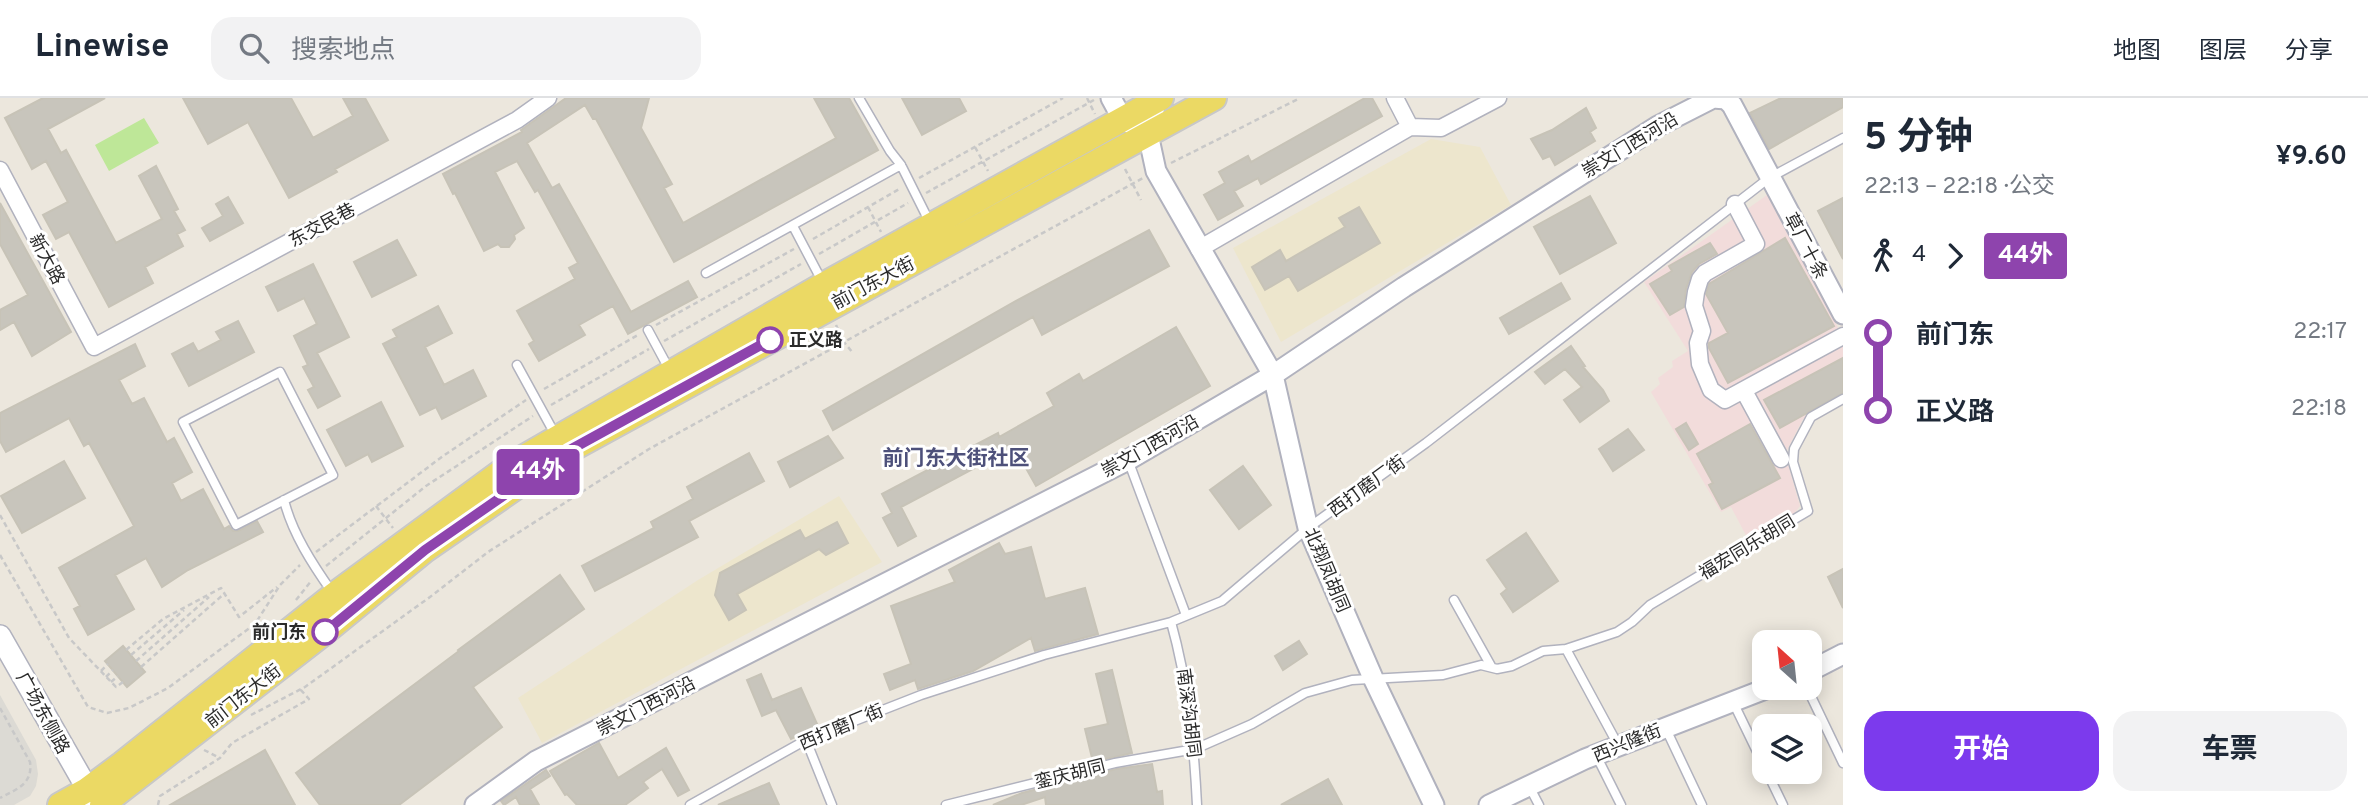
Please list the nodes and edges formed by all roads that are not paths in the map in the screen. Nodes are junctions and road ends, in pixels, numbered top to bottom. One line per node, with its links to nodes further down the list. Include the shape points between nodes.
1 (548, 98): 23 (street, 东交民巷, via 517,120)
2 (859, 98): 11 (lane)
3 (1159, 98): 7 (main road, 前门东大街); 9 (street)
4 (1214, 98): 9 (main road, 前门东大街)
5 (1395, 98): 8 (street)
6 (1498, 98): 8 (street, via 1441,128)
7 (1117, 109): 9 (street); 15 (main road, 前门东大街)
8 (1410, 127): 17 (street)
9 (1148, 134): 17 (street, 北翔凤胡同, via 1156,171); 19 (main road, 前门东大街)
10 (1843, 138): 13 (lane, 西打磨厂街)
11 (901, 165): 15 (lane); 16 (lane)
12 (0, 170): 23 (street, 新大路)
13 (1769, 178): 14 (lane, 西打磨厂街); 20 (street, 草厂十条); 26 (street, 崇文门西河沿, via 1732,105 1726,99 1713,98 1658,126)
14 (1735, 204): 27 (street, via 1756,244 1703,275 1694,306 1702,331 1698,355 1712,390 1725,400); 33 (lane, 西打磨厂街, via 1426,443)
15 (931, 225): 19 (main road, 前门东大街)
16 (793, 226): 18 (lane); 19 (lane)
17 (1199, 249): 26 (street, 北翔凤胡同)
18 (706, 273)
19 (830, 294): 25 (main road, 前门东大街); 56 (main road, 前门东大街, via 568,451 425,550 325,632)
20 (1843, 314)
21 (648, 330): 25 (lane)
22 (1843, 336): 27 (street)
23 (94, 347)
24 (517, 365): 29 (lane)
25 (671, 372): 29 (main road, 前门东大街)
26 (1273, 375): 31 (street, 崇文门西河沿); 33 (street, 北翔凤胡同)
27 (1744, 391): 30 (street)
28 (1843, 399): 39 (lane, 福宏同乐胡同, via 1811,416 1794,449 1793,462 1808,511 1650,605 1618,632)
29 (557, 437): 34 (main road, 前门东大街, via 489,480)
30 (1781, 459)
31 (1128, 460): 36 (lane); 58 (street, 崇文门西河沿, via 536,761)
32 (284, 500): 32 (lane, via 333,475 280,372 183,422 236,525); 34 (lane, via 288,517)
33 (1308, 528): 36 (lane, 西打磨厂街, via 1222,601); 43 (street, 北翔凤胡同)
34 (334, 595): 56 (main road, 前门东大街)
35 (1454, 600): 42 (lane)
36 (1186, 615): 37 (lane, 西打磨厂街)
37 (1171, 622): 48 (lane, 西打磨厂街, via 1044,655 921,695); 51 (lane, 南深沟胡同, via 1184,667)
38 (0, 636): 56 (main road, 广场东侧路)
39 (1566, 649): 42 (lane, via 1544,651 1512,666); 50 (lane)
40 (1843, 654): 41 (street)
41 (1822, 665)
42 (1491, 666): 43 (lane, via 1443,675)
43 (1373, 678): 51 (lane, via 1306,693); 63 (street, 北翔凤胡同)
44 (1752, 694): 46 (street, 西兴隆街)
45 (1813, 700): 53 (lane)
46 (1733, 702): 47 (street, 西兴隆街); 49 (lane)
47 (1665, 727): 50 (street, 西兴隆街); 67 (lane)
48 (806, 740): 59 (lane, 西打磨厂街); 60 (lane)
49 (1752, 741)
50 (1619, 747): 52 (street, 西兴隆街)
51 (1195, 750): 61 (lane, 銮庆胡同, via 1115,762); 62 (lane, 南深沟胡同)
52 (1596, 755): 55 (street, 西兴隆街); 66 (lane)
53 (1843, 763)
54 (1773, 784): 68 (lane)
55 (1529, 786): 64 (street, 西兴隆街); 65 (lane)
56 (95, 800): 57 (main road, 前门东大街)
57 (60, 805)
58 (475, 805)
59 (690, 805)
60 (832, 805)
61 (946, 805)
62 (1197, 805)
63 (1434, 805)
64 (1489, 805)
65 (1539, 805)
66 (1621, 805)
67 (1702, 805)
68 (1783, 805)

